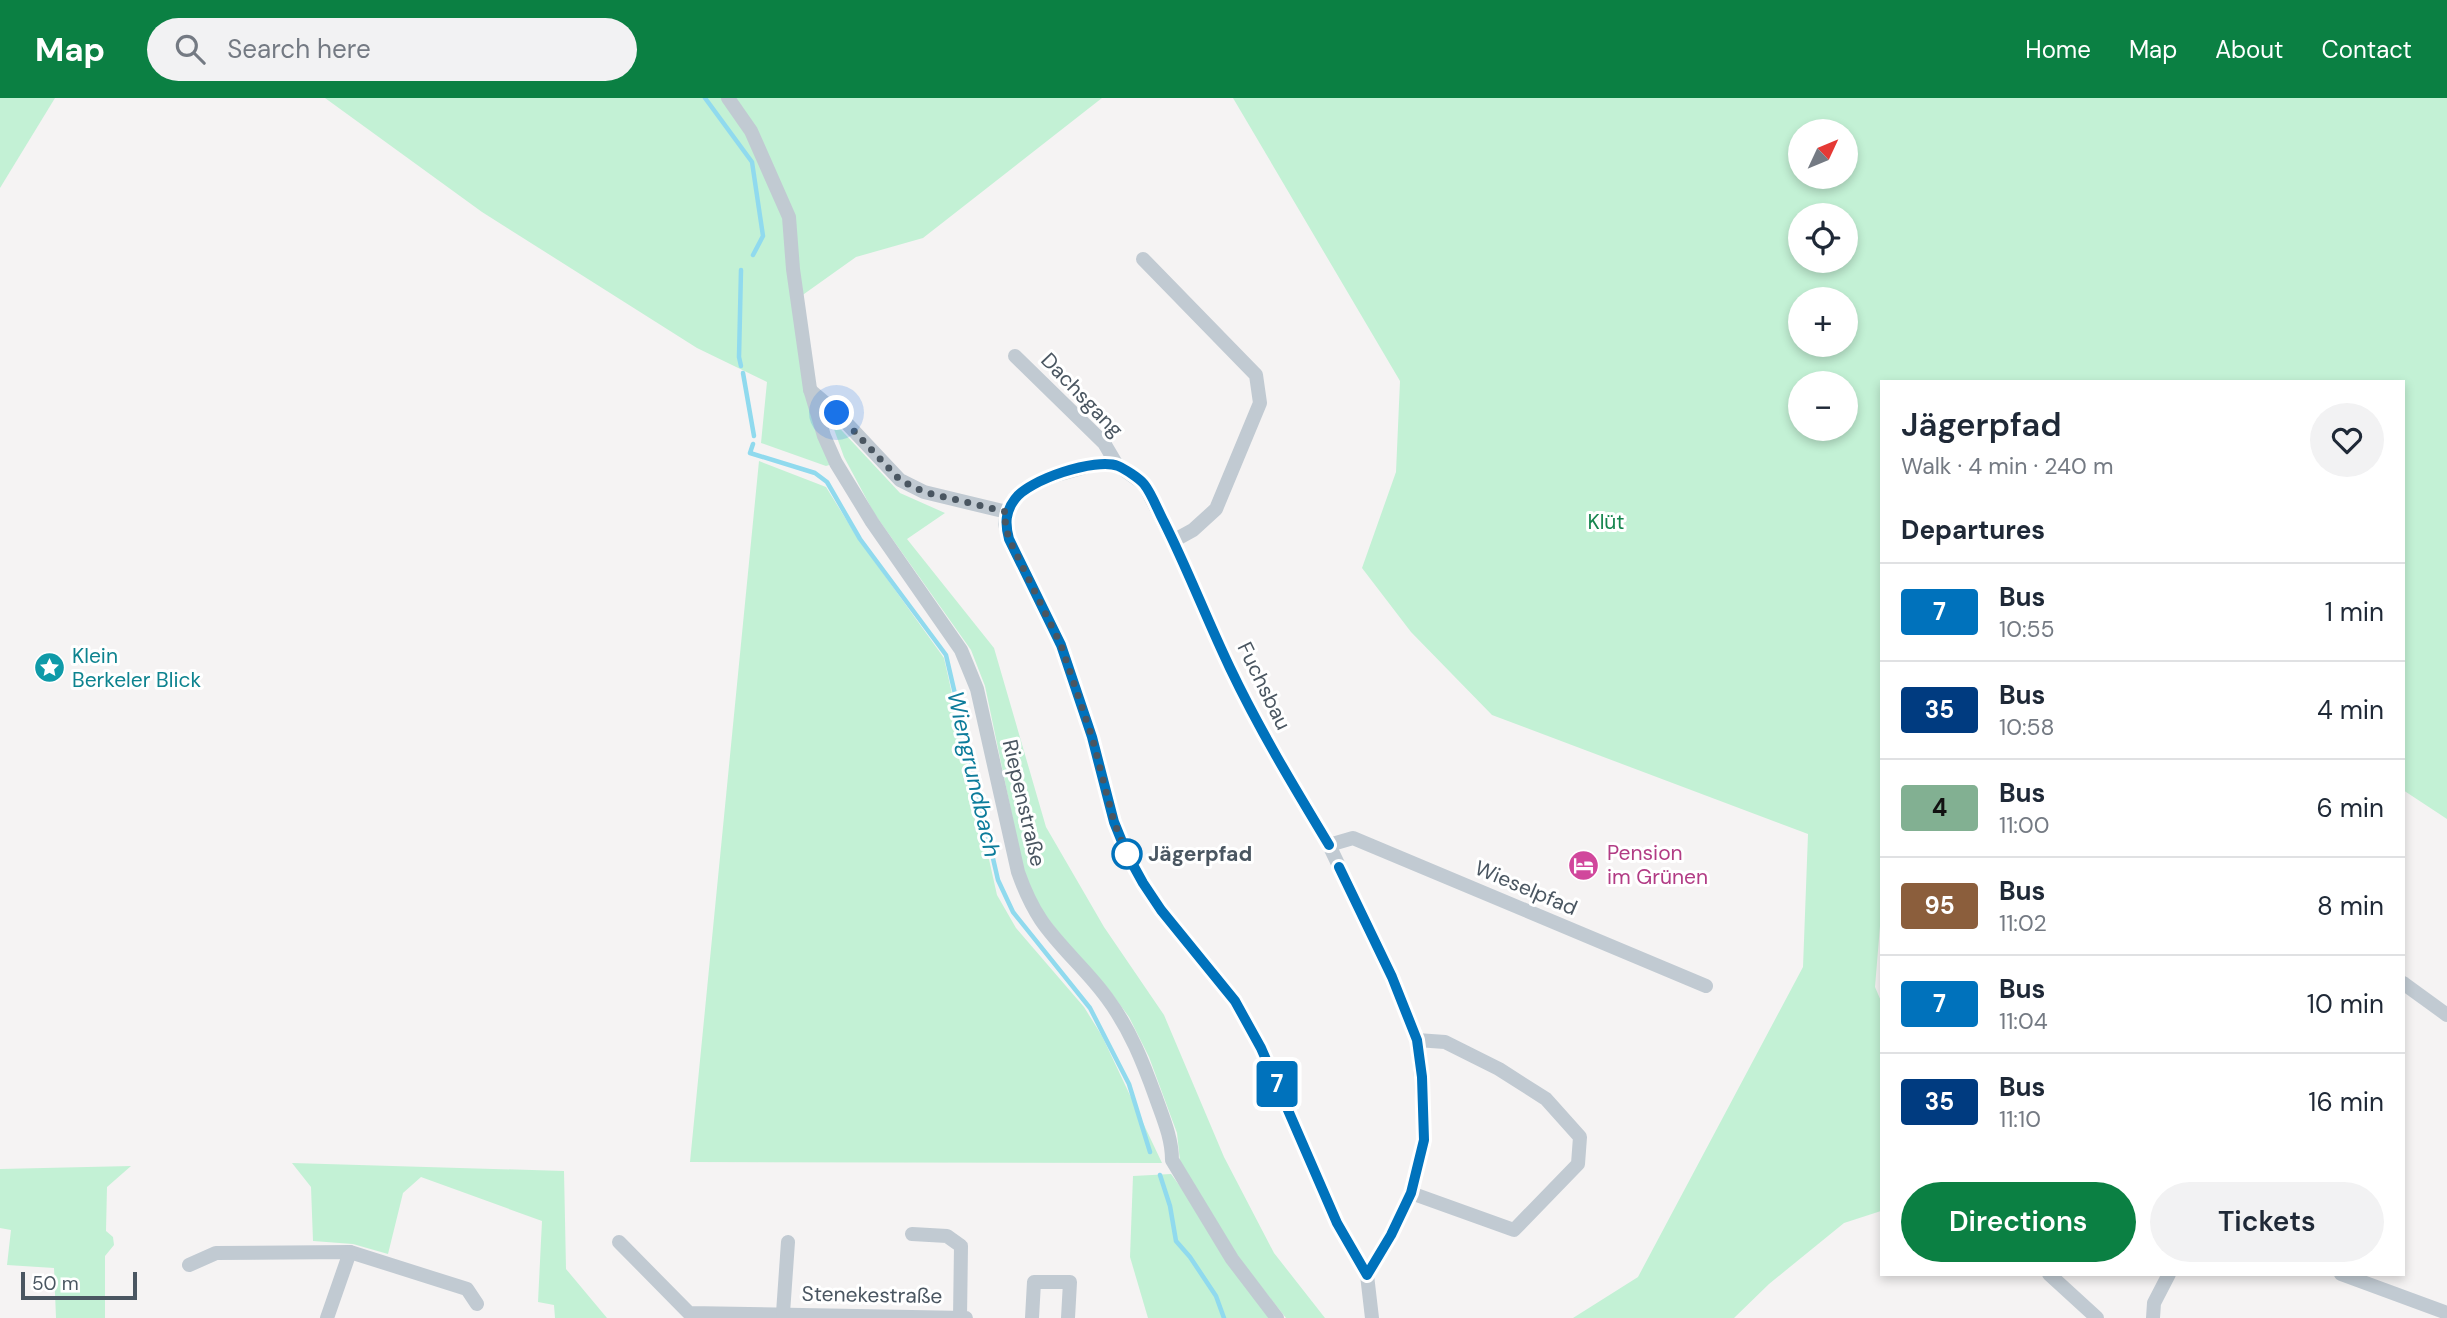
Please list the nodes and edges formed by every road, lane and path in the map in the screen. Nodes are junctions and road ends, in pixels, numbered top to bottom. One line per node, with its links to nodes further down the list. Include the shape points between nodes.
1 (728, 98): 4 (street, Riepenstraße, via 751,131 789,217)
2 (1143, 259): 7 (street, via 1256,375 1261,403 1216,509)
3 (1015, 356): 5 (street, Dachsgang, via 1104,443)
4 (810, 389): 6 (street, via 900,480 924,492); 31 (street, Riepenstraße, via 836,463 961,650 977,689 1028,899 1125,1023 1172,1146 1172,1160 1233,1259)
5 (1117, 465): 6 (street, via 1096,464 1053,476 1026,488); 7 (street, Fuchsbau, via 1144,484)
6 (1007, 512): 19 (street, via 1009,539 1061,645 1127,854 1161,910 1235,1001 1261,1048 1337,1223)
7 (1173, 541): 8 (street, Fuchsbau, via 1237,681)
8 (1329, 845): 10 (street, Wieselpfad, via 1353,838); 12 (street, Fuchsbau)
9 (2405, 984): 11 (street)
10 (1706, 986)
11 (2447, 1015)
12 (1417, 1040): 13 (street, Fuchsbau, via 1424,1140); 13 (street, via 1444,1042 1499,1069 1546,1099 1580,1137 1578,1164 1514,1230)
13 (1411, 1193): 19 (street, Fuchsbau)
14 (912, 1234): 27 (street, Stenekestraße, via 947,1236 961,1246)
15 (619, 1241): 24 (street, Stenekestraße, via 689,1313)
16 (788, 1242): 24 (street, Stenekestraße)
17 (350, 1252): 18 (street, via 216,1253); 23 (street, via 467,1289); 26 (street)
18 (189, 1265)
19 (1367, 1275): 32 (street)
20 (2051, 1276): 33 (street)
21 (2168, 1276): 34 (street, via 2154,1303)
22 (2346, 1276): 25 (street)
23 (477, 1304)
24 (783, 1313): 27 (street, Stenekestraße)
25 (2447, 1313)
26 (327, 1318)
27 (960, 1318): 28 (street, Stenekestraße)
28 (966, 1318)
29 (1032, 1318): 30 (street, via 1034,1282 1070,1282)
30 (1068, 1318)
31 (1277, 1318)
32 (1372, 1318)
33 (2097, 1318)
34 (2153, 1318)

